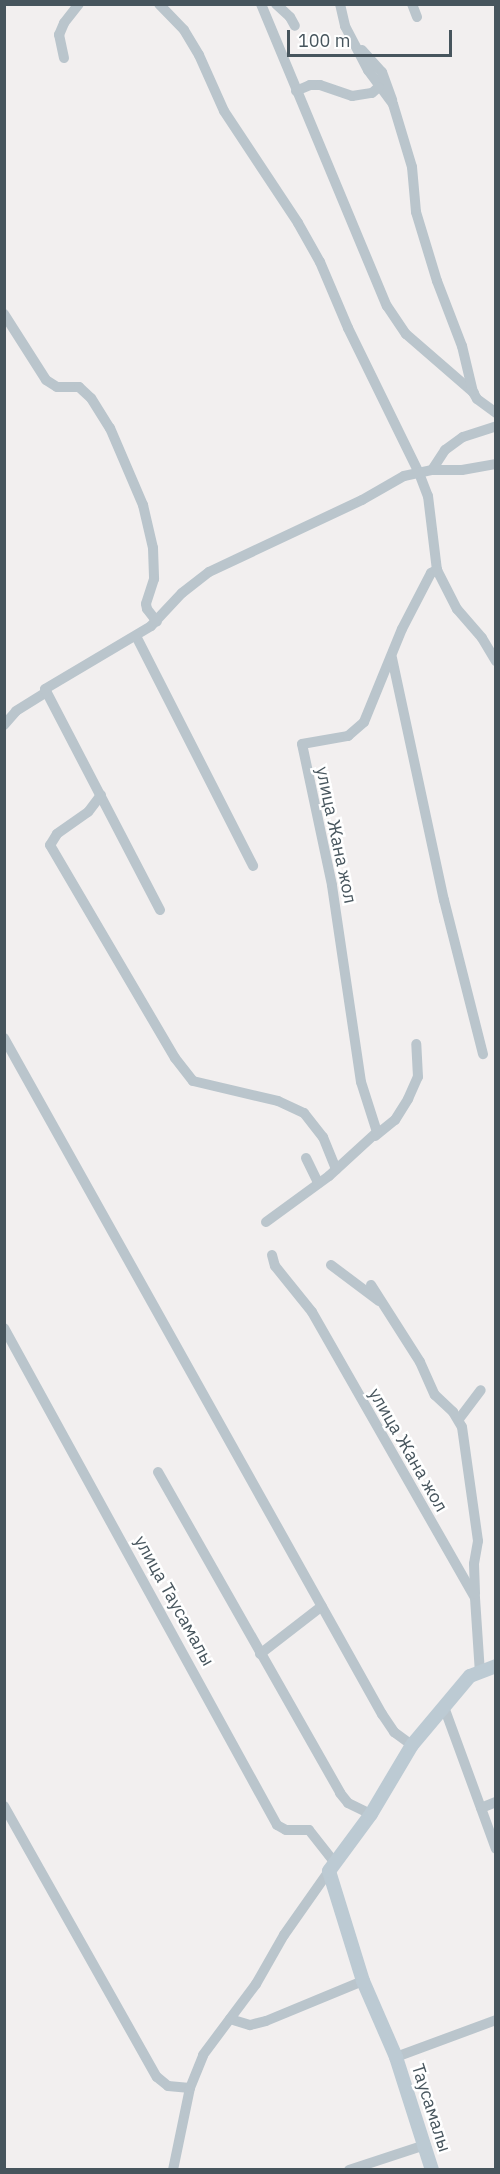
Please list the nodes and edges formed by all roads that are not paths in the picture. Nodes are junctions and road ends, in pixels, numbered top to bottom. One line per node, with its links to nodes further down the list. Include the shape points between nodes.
1 (79, 4): 10 (street, via 59,35)
2 (159, 4): 20 (street, via 184,30 224,111 320,262)
3 (261, 4): 12 (street)
4 (276, 4): 8 (street)
5 (340, 4): 9 (street, via 345,26)
6 (412, 4): 7 (street)
7 (417, 18)
8 (295, 26)
9 (355, 44): 11 (street); 13 (street, via 382,72)
10 (64, 58)
11 (379, 87): 12 (street, via 372,93 352,96 320,85); 13 (street)
12 (296, 91): 15 (street, via 387,306 406,334)
13 (393, 104): 15 (street, via 412,167 420,223 462,345)
14 (4, 314): 22 (street, via 46,380 57,387 79,387 110,428 143,505 153,548 154,579 146,604)
15 (474, 393): 16 (street)
16 (495, 413)
17 (495, 426): 19 (street, via 463,437 445,450)
18 (495, 464): 19 (street)
19 (432, 470): 20 (street)
20 (419, 473): 21 (street, via 428,496); 22 (street, via 404,476 209,572 182,593)
21 (437, 570): 24 (street, улица Жана жол, via 431,573 420,593); 25 (street, via 457,609 482,638)
22 (157, 622): 23 (street)
23 (136, 636): 26 (street, via 45,689); 29 (street)
24 (392, 658): 33 (street, via 444,900); 34 (street, улица Жана жол, via 364,722 354,732 302,744 332,885 361,1082 377,1127)
25 (495, 661)
26 (46, 692): 27 (street, via 16,711); 28 (street)
27 (4, 725)
28 (101, 795): 30 (street); 36 (street, via 88,812 57,834 50,845 180,1067 193,1081 278,1101 304,1113 320,1132)
29 (253, 866)
30 (160, 910)
31 (4, 1038): 48 (street)
32 (416, 1044): 34 (street, via 418,1077 395,1120)
33 (483, 1054)
34 (375, 1136): 36 (street)
35 (306, 1158): 37 (street)
36 (336, 1170): 37 (street)
37 (318, 1183): 38 (street)
38 (266, 1222)
39 (272, 1255): 47 (street, улица Жана жол, via 275,1266 312,1312)
40 (331, 1265): 42 (street)
41 (371, 1285): 42 (street)
42 (385, 1304): 45 (street, via 435,1395)
43 (4, 1328): 59 (street, улица Таусамалы, via 277,1825 286,1830 309,1830)
44 (481, 1390): 45 (street)
45 (459, 1413): 47 (street, via 478,1541)
46 (158, 1472): 49 (street)
47 (475, 1598): 51 (street, улица Жана жол)
48 (322, 1606): 49 (street); 53 (street, via 393,1732)
49 (260, 1654): 57 (street, via 340,1793 348,1803)
50 (495, 1666): 51 (street)
51 (480, 1674): 52 (street, via 470,1676)
52 (444, 1707): 53 (street); 56 (street)
53 (412, 1745): 57 (street)
54 (495, 1802): 56 (street)
55 (4, 1806): 64 (street, via 157,2077 168,2086)
56 (481, 1808): 58 (street)
57 (371, 1814): 59 (street)
58 (495, 1849)
59 (332, 1867): 60 (street, улица Таусамалы); 61 (street, via 308,1897 256,1984)
60 (363, 1981): 61 (street, via 266,2021 250,2025); 63 (street, улица Таусамалы)
61 (230, 2019): 64 (street, via 202,2055)
62 (495, 2020): 63 (street)
63 (396, 2057): 65 (street, Таусамалы)
64 (190, 2088): 66 (street)
65 (424, 2145): 67 (street); 68 (street, Таусамалы)
66 (173, 2169)
67 (349, 2169)
68 (432, 2169)

